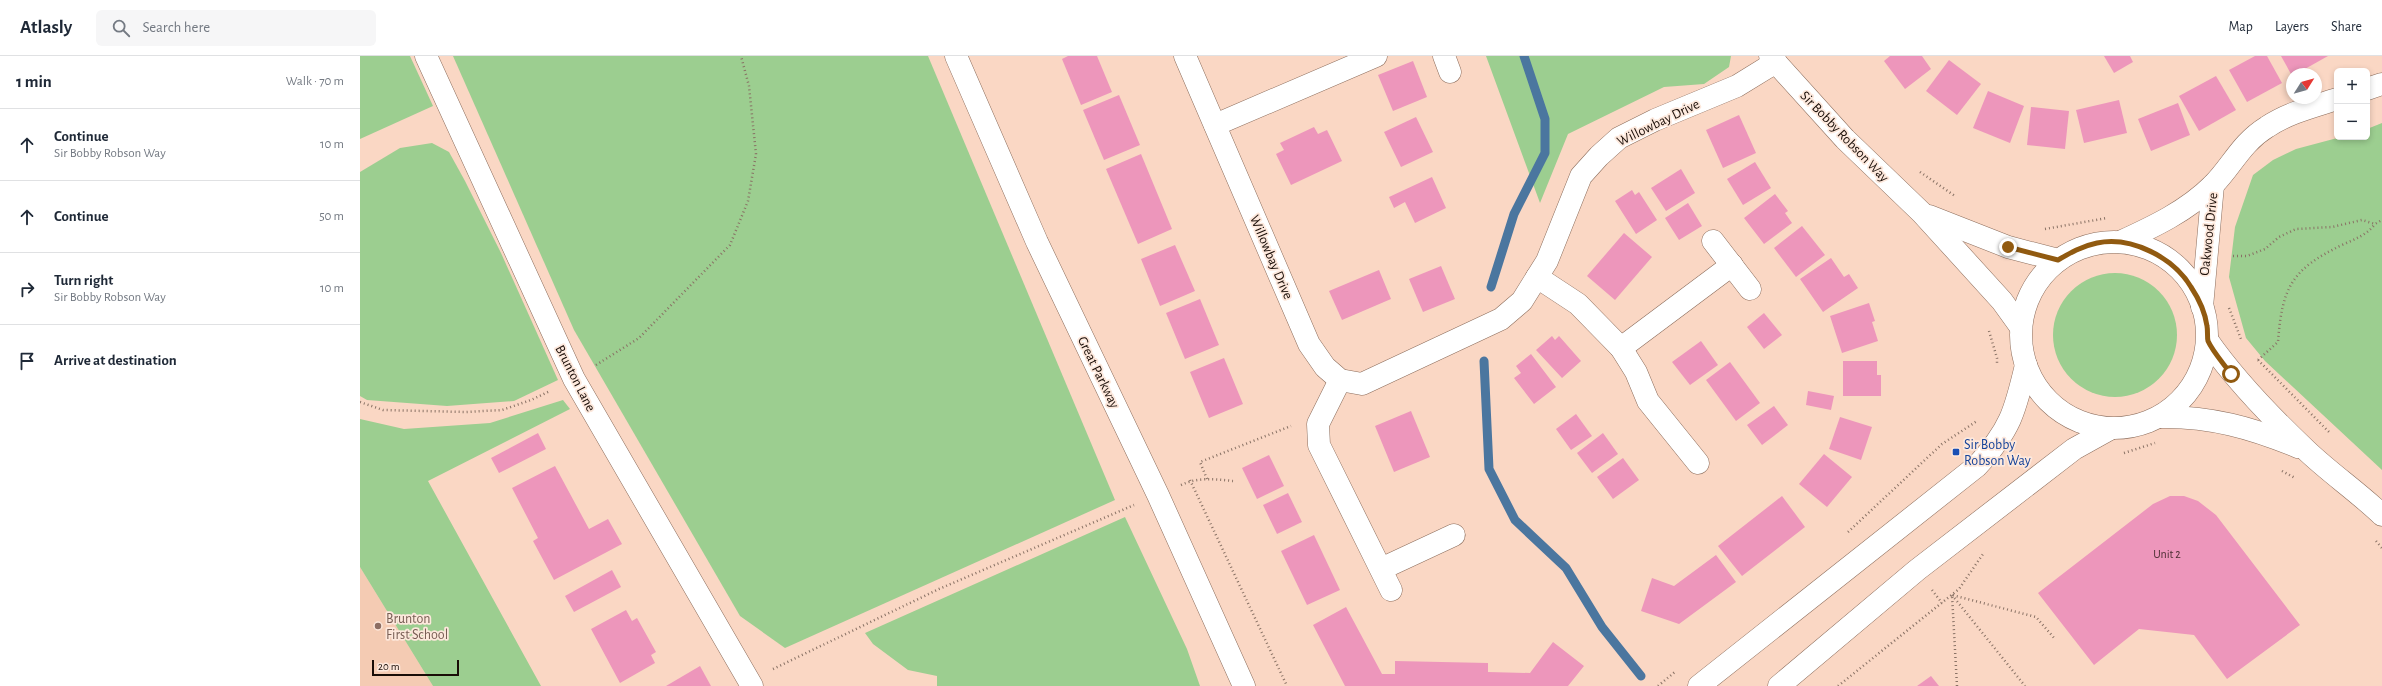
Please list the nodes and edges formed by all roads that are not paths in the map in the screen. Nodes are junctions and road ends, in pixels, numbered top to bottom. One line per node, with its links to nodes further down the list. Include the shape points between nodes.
1 (426, 56): 32 (street, Brunton Lane, via 574,379)
2 (956, 56): 33 (street, Great Parkway, via 1036,242 1158,495)
3 (1185, 56): 9 (street, Willowbay Drive)
4 (1376, 56): 9 (street)
5 (1773, 59): 11 (street, Sir Bobby Robson Way, via 1845,139); 16 (street, Willowbay Drive, via 1738,86 1655,120 1619,138 1599,156 1581,176 1547,261)
6 (2382, 84): 7 (street)
7 (2370, 88)
8 (2334, 100): 10 (street, Oakwood Drive, via 2294,112 2266,128 2237,152)
9 (1215, 125): 23 (street, Willowbay Drive, via 1309,344 1325,367)
10 (2213, 185): 13 (street, Oakwood Drive, via 2176,215); 18 (street, Oakwood Drive)
11 (1922, 213): 14 (street, Sir Bobby Robson Way, via 1962,231 2014,249); 19 (street, Sir Bobby Robson Way, via 2002,301)
12 (1713, 241): 15 (street)
13 (2120, 242): 14 (street, via 2098,243 2077,249); 18 (street, via 2147,250 2176,268 2191,286)
14 (2058, 260): 19 (street, via 2039,278 2026,301)
15 (1732, 265): 17 (street); 21 (street)
16 (1537, 276): 21 (street, via 1578,304); 23 (street, Willowbay Drive, via 1522,301 1501,320 1362,384)
17 (1750, 289)
18 (2202, 307): 20 (street)
19 (2020, 326): 22 (street, via 2020,346)
20 (2208, 341): 24 (street, via 2206,356 2193,386); 26 (street, via 2231,374)
21 (1621, 348): 27 (street, via 1636,372 1648,400)
22 (2026, 365): 25 (street, via 2036,382 2058,407 2074,418); 34 (street, via 2018,398 2005,432 1977,466)
23 (1340, 380): 30 (street, via 1318,424 1319,445)
24 (2160, 417): 25 (street, via 2127,428); 26 (street, via 2191,416 2230,424 2274,437)
25 (2110, 429): 35 (street, via 2074,449 1917,570)
26 (2307, 451): 28 (street)
27 (1698, 463)
28 (2382, 515)
29 (1454, 535): 30 (street)
30 (1381, 569): 31 (street)
31 (1391, 590)
32 (751, 683)
33 (1244, 686)
34 (1699, 686)
35 (1779, 686)

